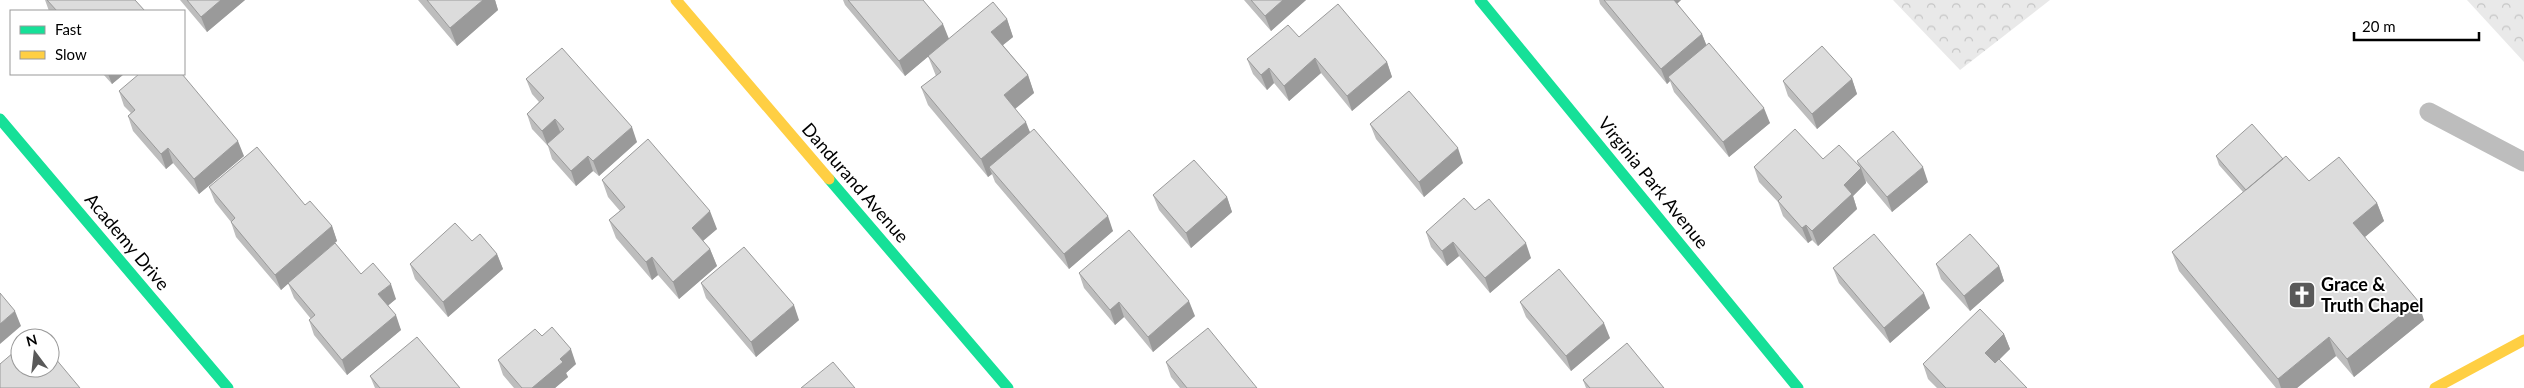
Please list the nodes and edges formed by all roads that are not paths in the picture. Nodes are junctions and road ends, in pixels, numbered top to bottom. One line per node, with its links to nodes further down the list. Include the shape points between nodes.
1 (676, 0): 8 (street, Dandurand Avenue)
2 (1480, 0): 9 (street, Virginia Park Avenue)
3 (2429, 112): 5 (lane)
4 (0, 118): 7 (street, Academy Drive)
5 (2524, 162)
6 (2524, 340): 10 (street)
7 (228, 388)
8 (1008, 388)
9 (1798, 388)
10 (2435, 388)

